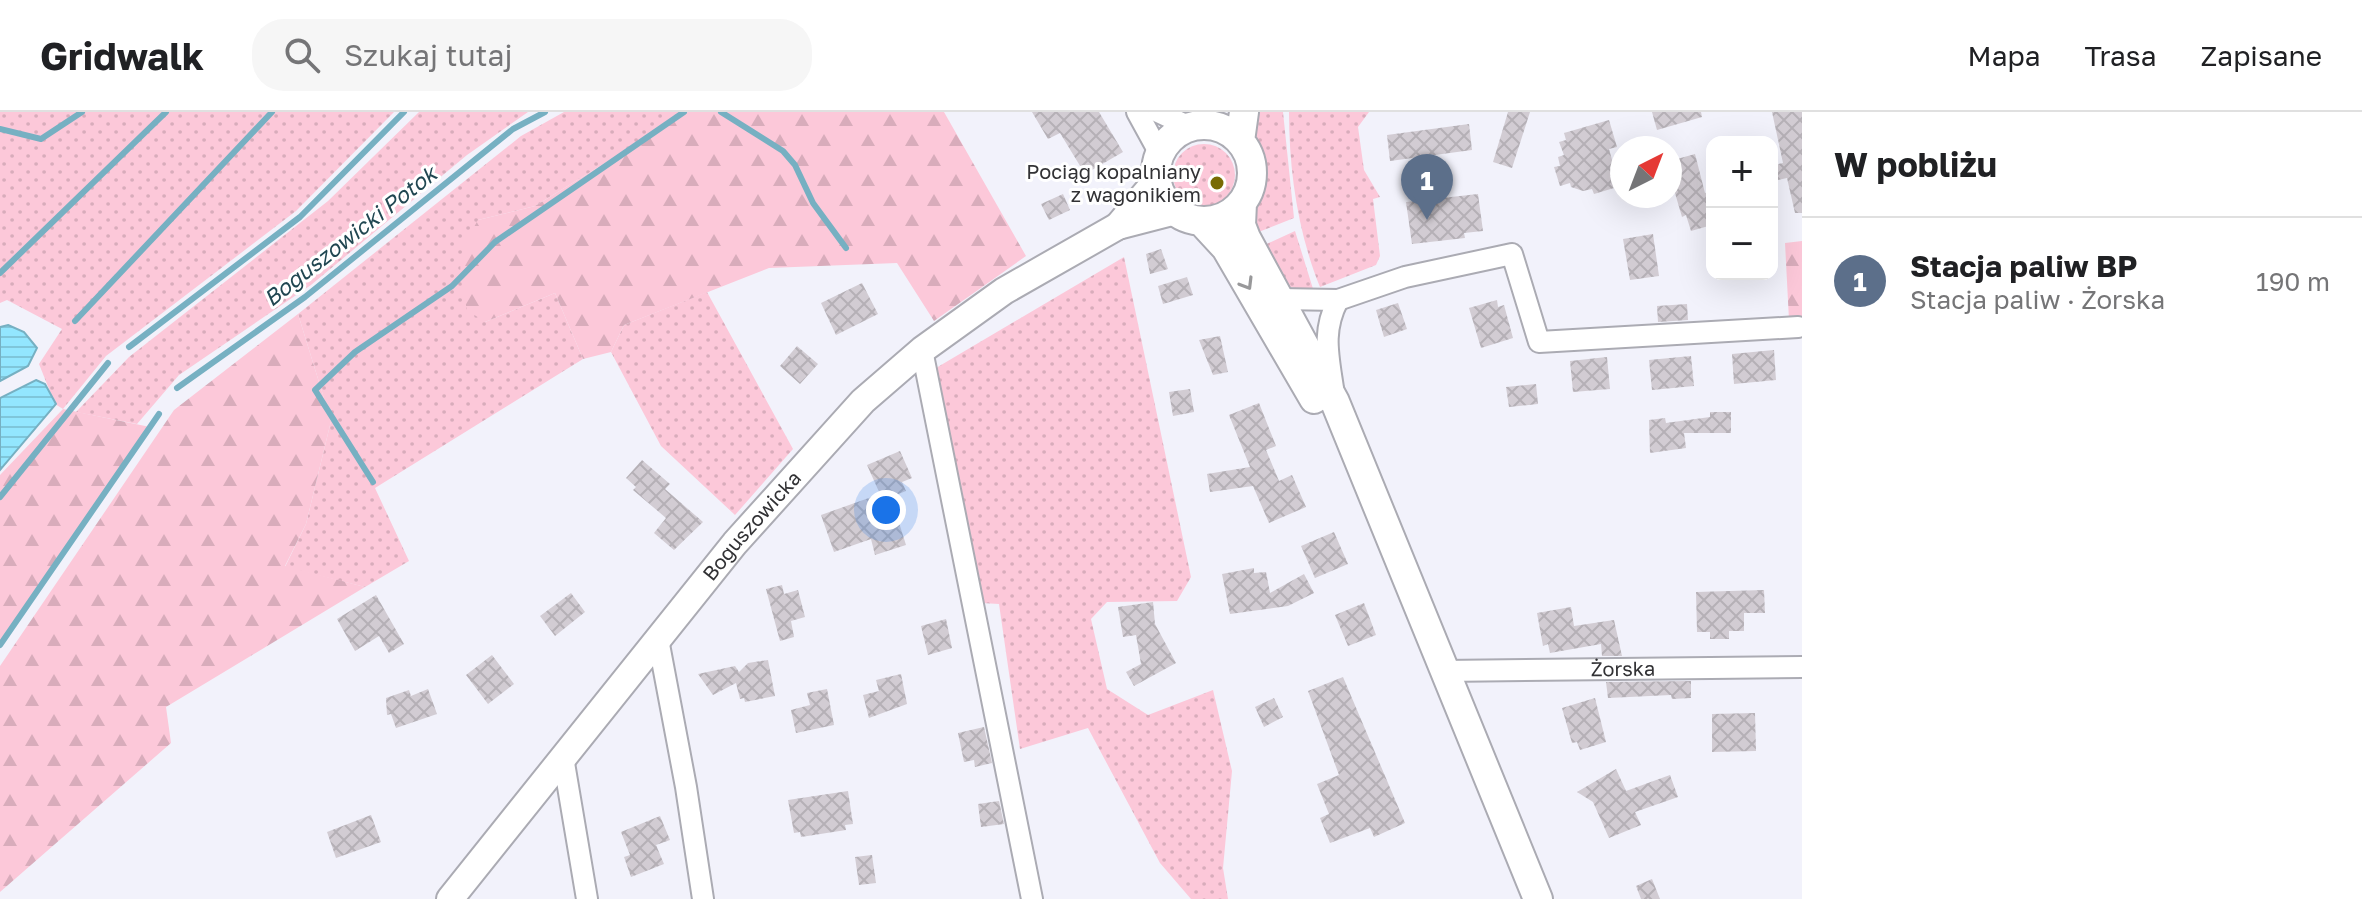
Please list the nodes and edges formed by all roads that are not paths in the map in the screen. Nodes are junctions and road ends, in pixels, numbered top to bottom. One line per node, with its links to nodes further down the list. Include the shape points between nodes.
1 (1137, 112): 6 (street)
2 (1158, 112): 4 (street)
3 (1244, 112): 5 (main road)
4 (1202, 121): 5 (main road); 6 (main road, via 1172,138)
5 (1240, 141): 7 (main road, via 1252,169)
6 (1158, 167): 8 (main road, via 1162,196); 9 (street, Boguszowicka)
7 (1242, 203): 8 (main road, via 1226,216); 10 (main road, via 1243,232)
8 (1188, 216): 9 (street, Boguszowicka); 15 (main road, one-way to 15, via 1221,242)
9 (1118, 226): 13 (street, Boguszowicka, via 1004,291)
10 (1280, 299): 11 (street); 14 (main road)
11 (1338, 300): 12 (street, via 1405,277 1512,254 1539,342); 14 (street, via 1325,335)
12 (1798, 327)
13 (922, 350): 16 (street, Boguszowicka, via 863,401 735,543); 23 (street)
14 (1335, 402): 15 (main road)
15 (1382, 524): 18 (main road)
16 (658, 639): 19 (street, Boguszowicka); 22 (street)
17 (1802, 667): 18 (street, Żorska)
18 (1443, 671): 24 (main road)
19 (563, 757): 20 (street, Boguszowicka); 21 (street)
20 (450, 899)
21 (587, 899)
22 (703, 899)
23 (1032, 899)
24 (1538, 899)

